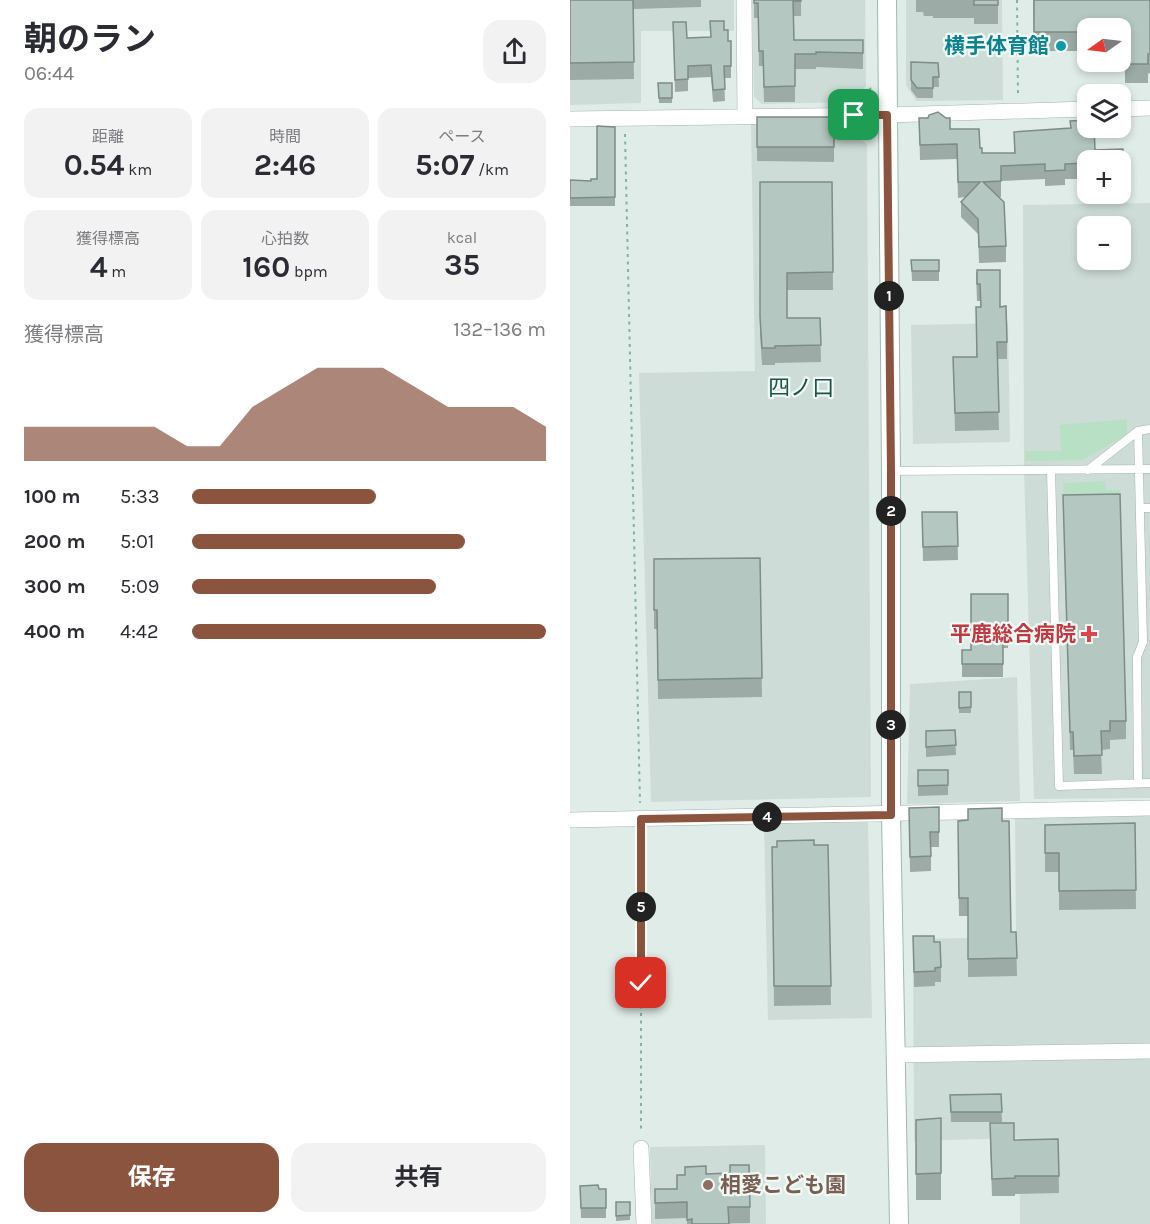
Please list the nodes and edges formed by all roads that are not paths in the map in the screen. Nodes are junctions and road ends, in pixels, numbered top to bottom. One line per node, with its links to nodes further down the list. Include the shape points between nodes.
1 (744, 0): 7 (street)
2 (887, 0): 6 (street)
3 (1150, 108): 5 (street)
4 (1077, 109): 6 (street)
5 (1131, 109)
6 (887, 115): 7 (street); 17 (street)
7 (745, 116): 8 (street)
8 (570, 119)
9 (1150, 429): 10 (lane)
10 (1138, 431): 11 (lane); 12 (lane)
11 (1121, 444): 12 (lane, via 1131,444); 16 (lane)
12 (1138, 453): 13 (lane)
13 (1138, 469): 14 (lane); 16 (lane); 18 (lane)
14 (1150, 469)
15 (1051, 470): 16 (lane); 17 (lane); 21 (lane, via 1059,786)
16 (1088, 470)
17 (891, 471): 23 (street)
18 (1140, 508): 19 (lane); 21 (lane, via 1143,642 1137,657)
19 (1150, 508)
20 (1150, 783): 21 (lane)
21 (1138, 784)
22 (1150, 808): 23 (street)
23 (891, 815): 24 (street); 26 (street)
24 (570, 820)
25 (1150, 1051): 26 (street)
26 (896, 1055): 29 (street)
27 (641, 1148): 28 (street)
28 (644, 1224)
29 (899, 1224)

